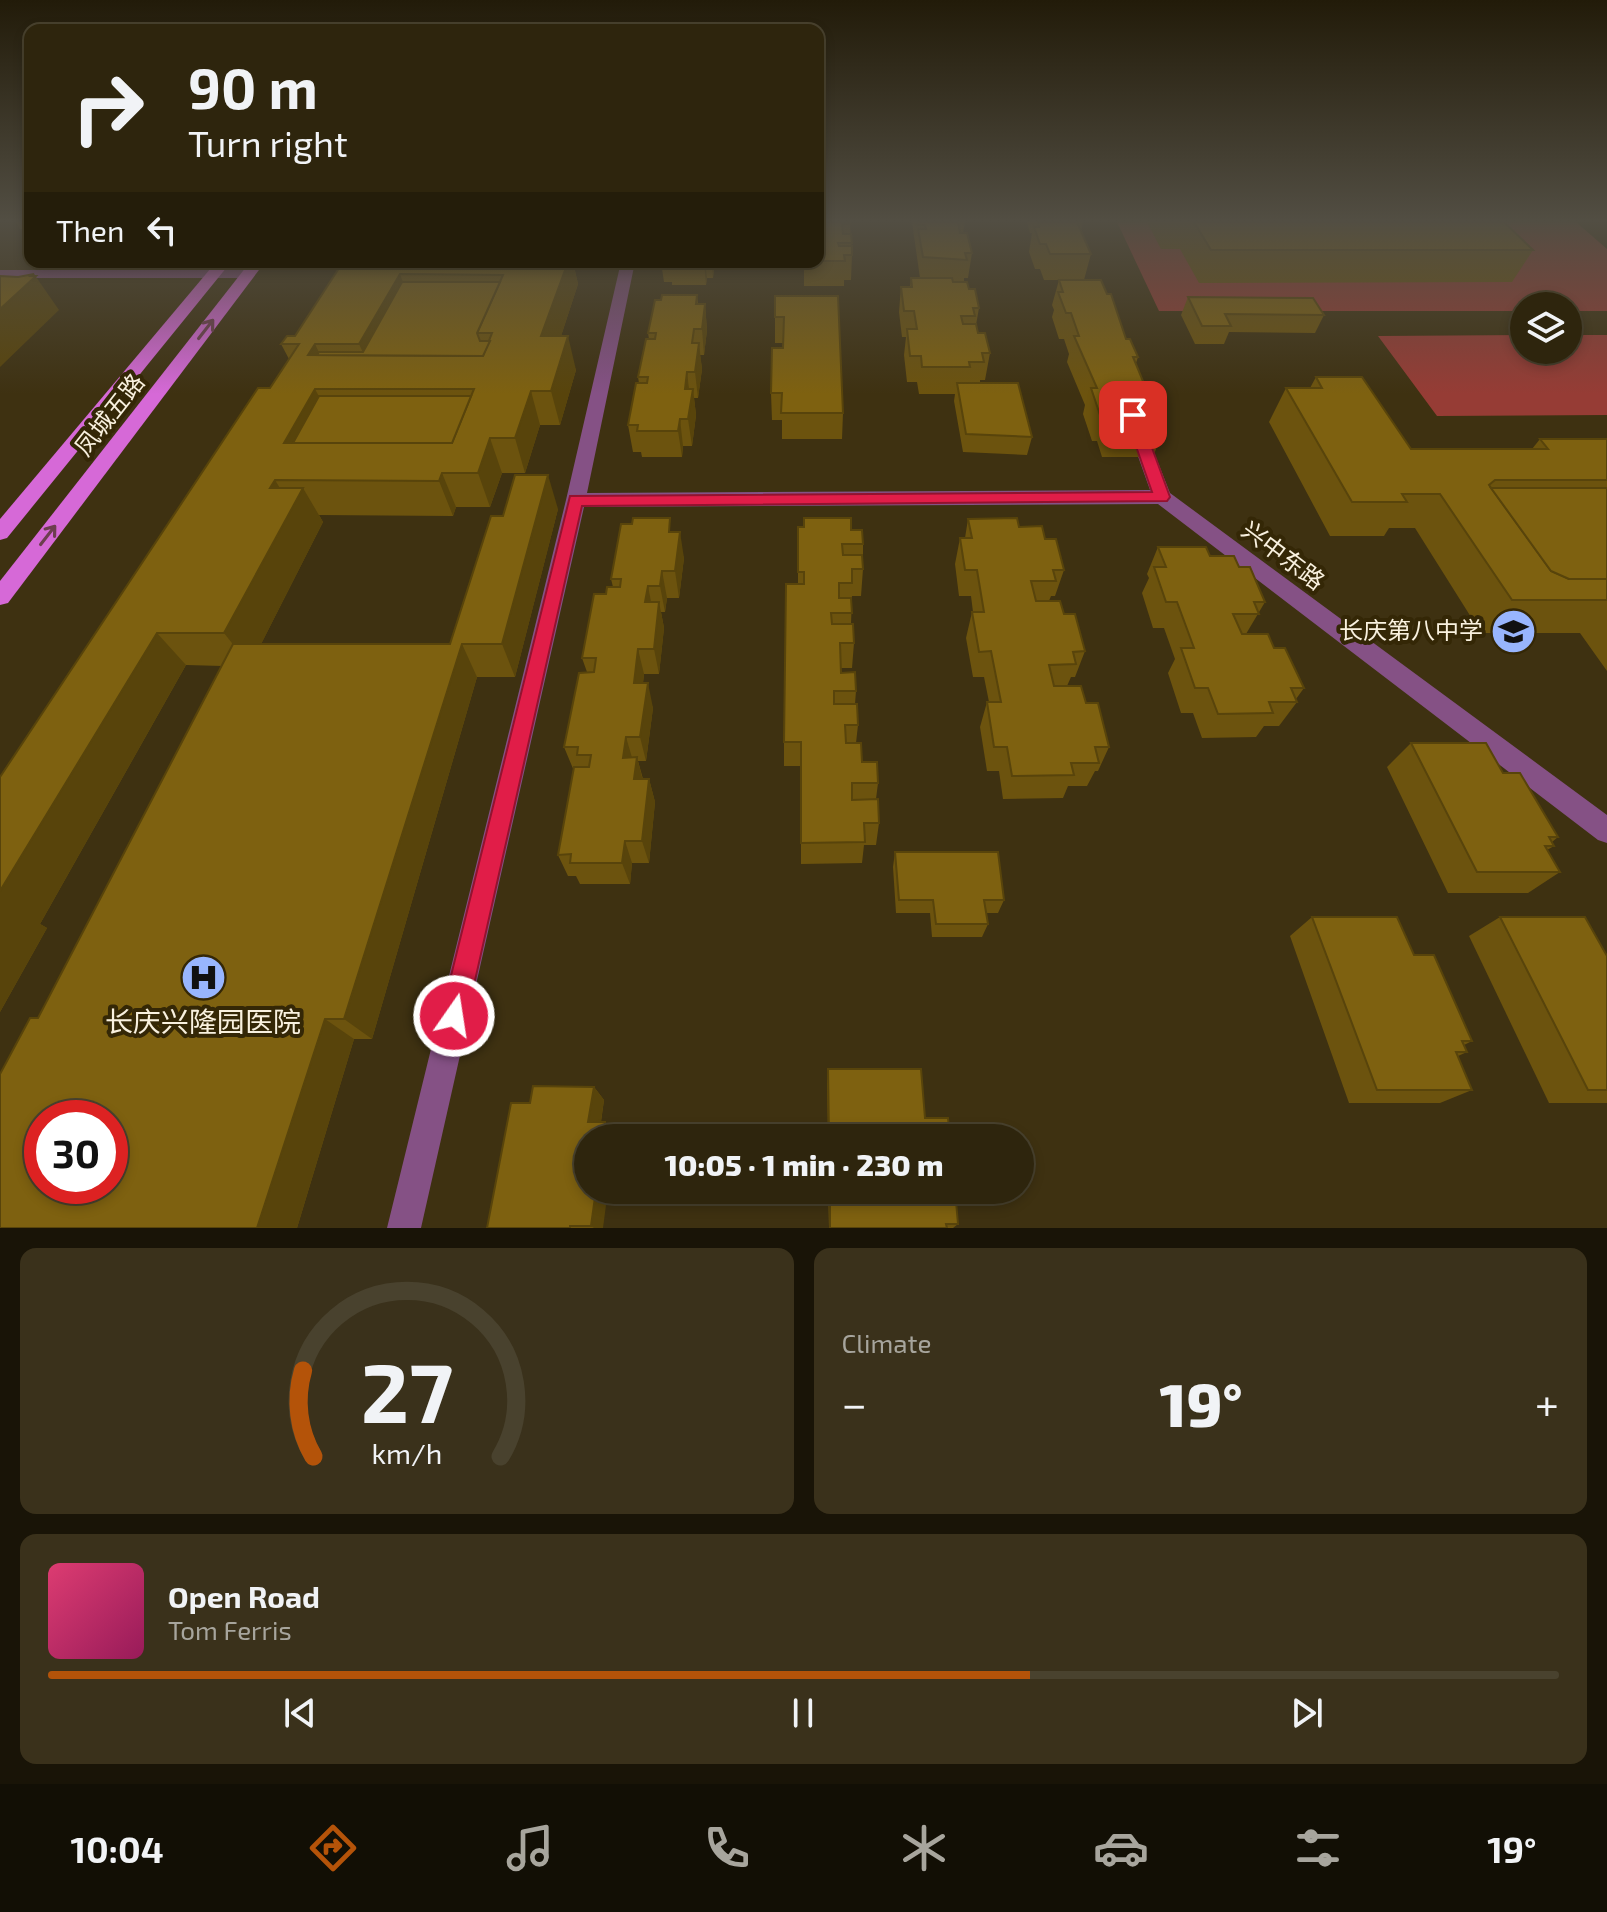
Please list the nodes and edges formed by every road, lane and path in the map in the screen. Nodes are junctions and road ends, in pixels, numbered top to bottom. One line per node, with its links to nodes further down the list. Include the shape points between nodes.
1 (210, 279): 7 (main road, 凤城五路)
2 (244, 279): 8 (main road, 凤城五路, one-way to 2)
3 (624, 279): 6 (street)
4 (1131, 410): 5 (street)
5 (1162, 497): 6 (street); 9 (street, 兴中东路)
6 (576, 500): 10 (street)
7 (0, 533)
8 (0, 597)
9 (1607, 831)
10 (404, 1228)

